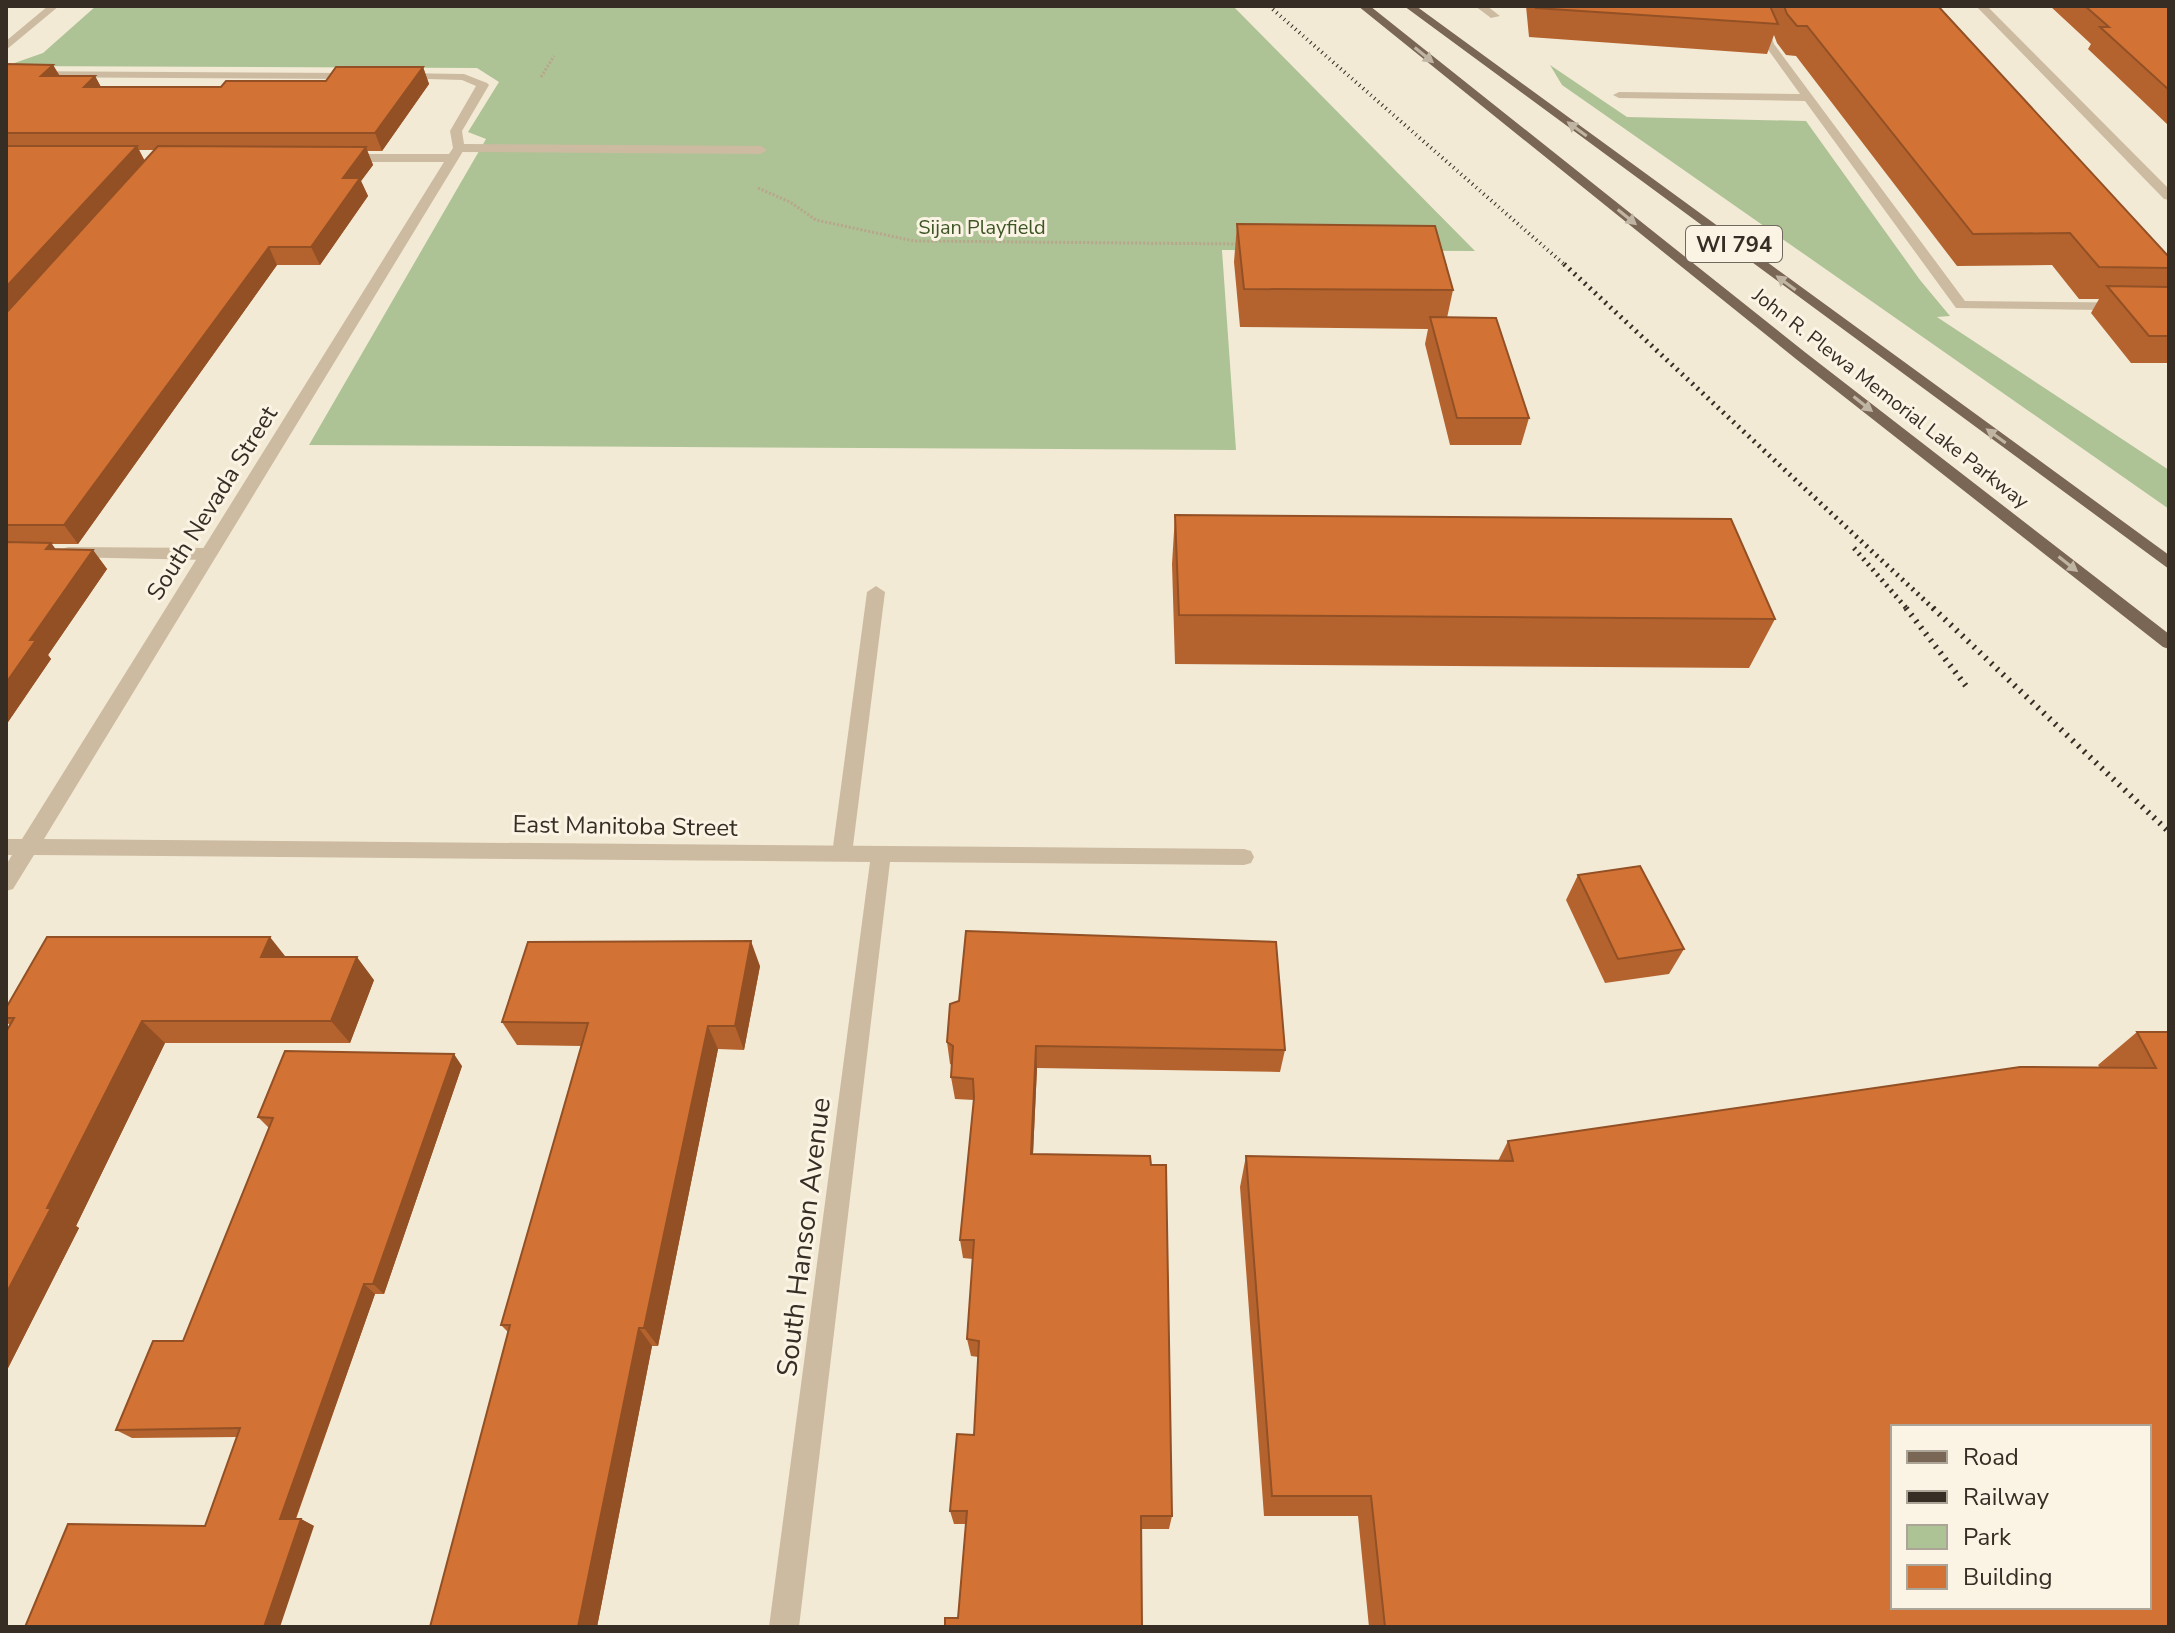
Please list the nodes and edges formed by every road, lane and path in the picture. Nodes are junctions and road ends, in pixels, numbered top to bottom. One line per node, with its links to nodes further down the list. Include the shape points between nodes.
1 (54, 6): 9 (street)
2 (1363, 6): 29 (main road, John R. Plewa Memorial Lake Parkway / WI 794, one-way to 29)
3 (1409, 6): 27 (main road, John R. Plewa Memorial Lake Parkway / WI 794, one-way to 3)
4 (1480, 6): 7 (street)
5 (1756, 6): 17 (street, via 1769,44)
6 (1981, 6): 22 (street)
7 (1495, 16)
8 (6, 35): 9 (street)
9 (20, 35): 10 (street)
10 (6, 47)
11 (554, 56): 15 (path)
12 (6, 74): 13 (street)
13 (365, 76)
14 (381, 76): 19 (street, South Nevada Street, via 464,77 483,85 456,131)
15 (541, 77)
16 (1619, 95): 17 (street)
17 (1809, 98): 24 (street, via 1961,305)
18 (761, 150): 19 (street)
19 (456, 153): 20 (street); 26 (street, South Nevada Street)
20 (330, 158)
21 (748, 186): 23 (path, via 777,195 816,220 914,241)
22 (2169, 196)
23 (1255, 244)
24 (2169, 307)
25 (51, 553): 26 (street)
26 (208, 554): 31 (street, South Nevada Street)
27 (2169, 563)
28 (876, 592): 32 (street)
29 (2169, 643)
30 (6, 847): 31 (street, East Manitoba Street)
31 (28, 847): 32 (street, East Manitoba Street); 35 (street, South Nevada Street)
32 (842, 854): 33 (street, East Manitoba Street)
33 (881, 854): 34 (street, East Manitoba Street); 36 (street, South Hanson Avenue)
34 (1244, 857)
35 (6, 883)
36 (784, 1627)

